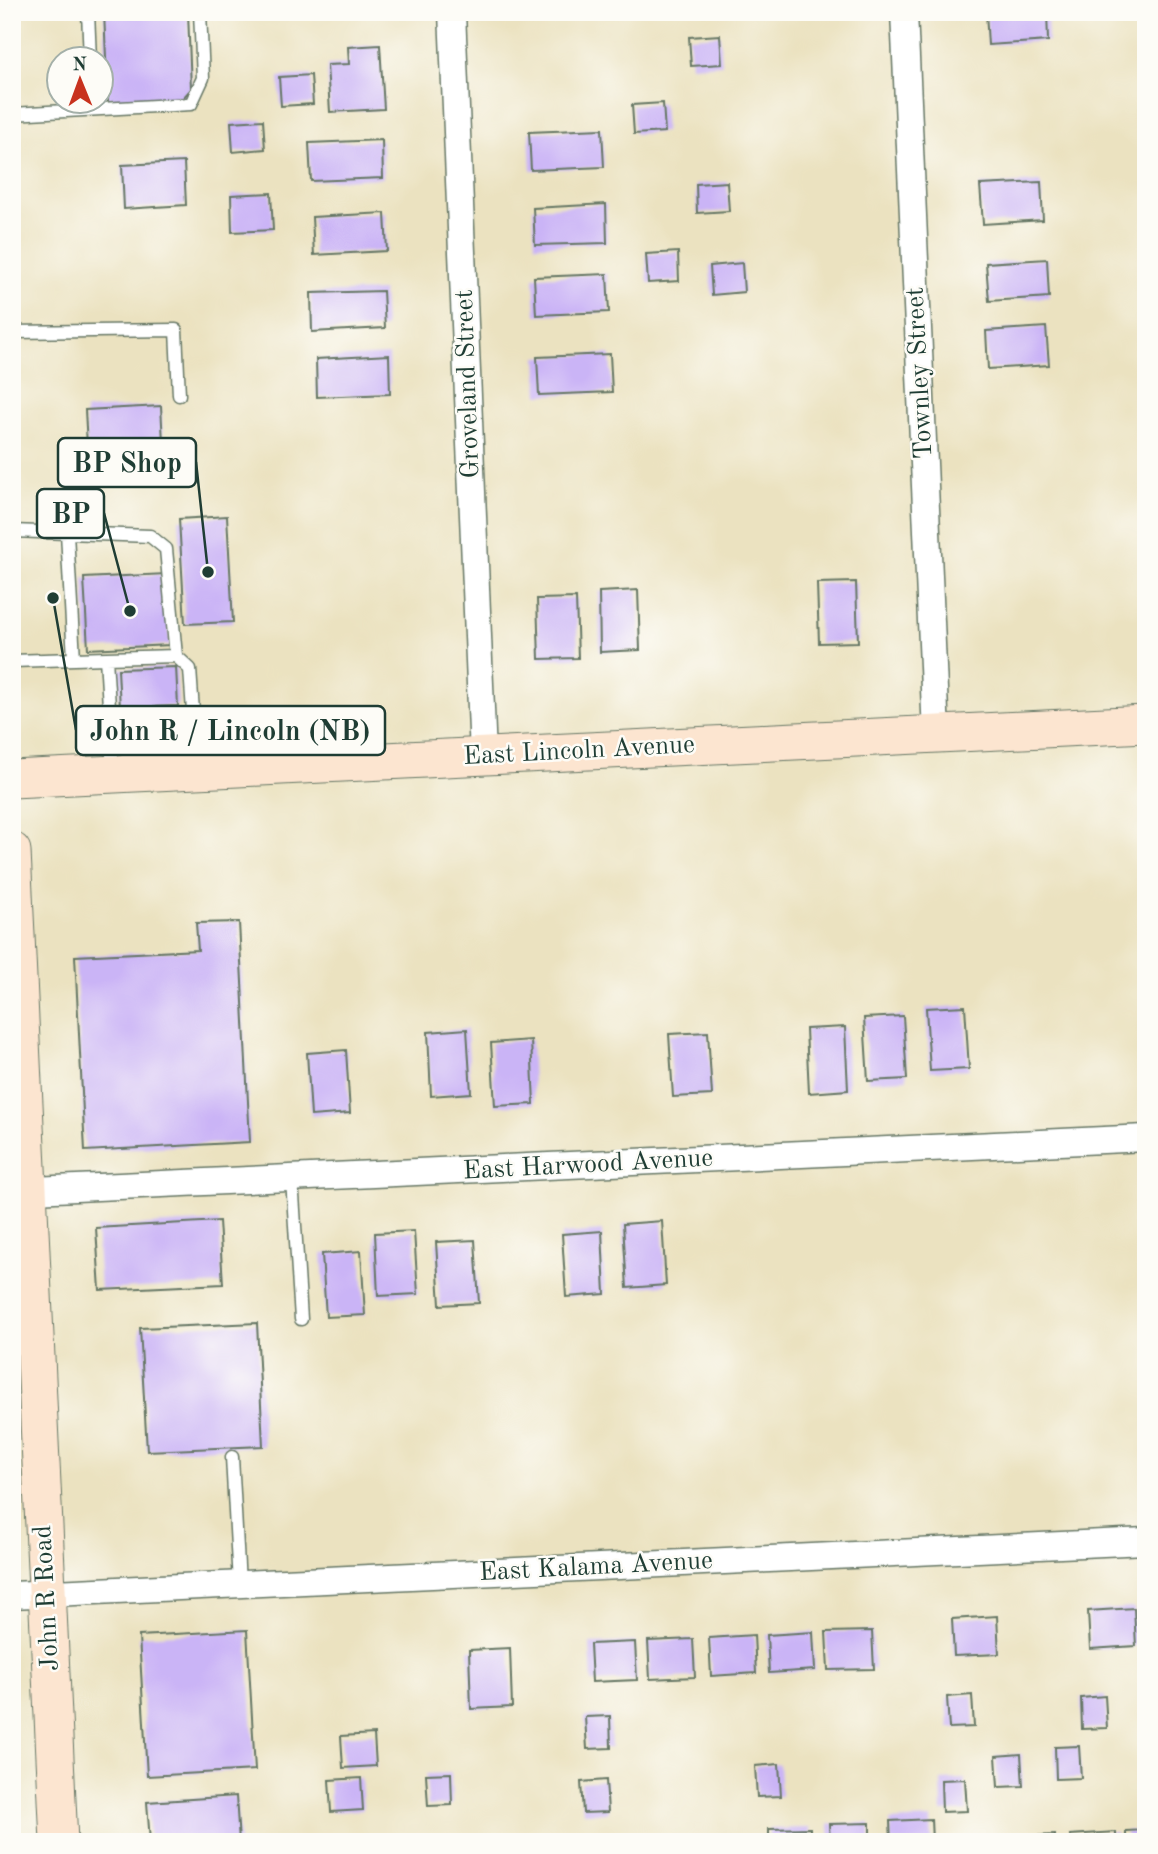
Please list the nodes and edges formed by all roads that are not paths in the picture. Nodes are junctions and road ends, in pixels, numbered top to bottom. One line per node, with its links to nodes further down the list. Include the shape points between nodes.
1 (88, 12): 5 (lane)
2 (200, 12): 6 (lane, via 203,78 191,104)
3 (452, 12): 19 (street, Groveland Street)
4 (904, 12): 18 (street, Townley Street)
5 (89, 46)
6 (116, 106)
7 (46, 111): 8 (lane)
8 (12, 114)
9 (12, 332): 10 (lane, via 176,330)
10 (179, 395)
11 (12, 531): 12 (lane)
12 (67, 533): 13 (lane, via 150,536 166,549); 15 (lane)
13 (176, 656): 14 (lane); 20 (lane, via 190,669)
14 (106, 658): 15 (lane); 21 (lane)
15 (74, 659): 16 (lane)
16 (12, 661)
17 (1146, 724): 18 (street, East Lincoln Avenue)
18 (936, 734): 19 (street, East Lincoln Avenue)
19 (483, 756): 20 (street, East Lincoln Avenue)
20 (197, 771): 21 (street, East Lincoln Avenue)
21 (113, 775): 22 (street, East Lincoln Avenue)
22 (12, 779)
23 (12, 851): 24 (street, John R Road)
24 (16, 1007): 27 (street, John R Road)
25 (1146, 1138): 26 (street, East Harwood Avenue)
26 (292, 1180): 27 (street, East Harwood Avenue); 28 (lane)
27 (21, 1191): 32 (street, John R Road)
28 (301, 1318)
29 (232, 1457): 31 (lane)
30 (1146, 1541): 31 (street, East Kalama Avenue)
31 (239, 1584): 32 (street, East Kalama Avenue)
32 (29, 1594): 33 (street, John R Road)
33 (59, 1842)

